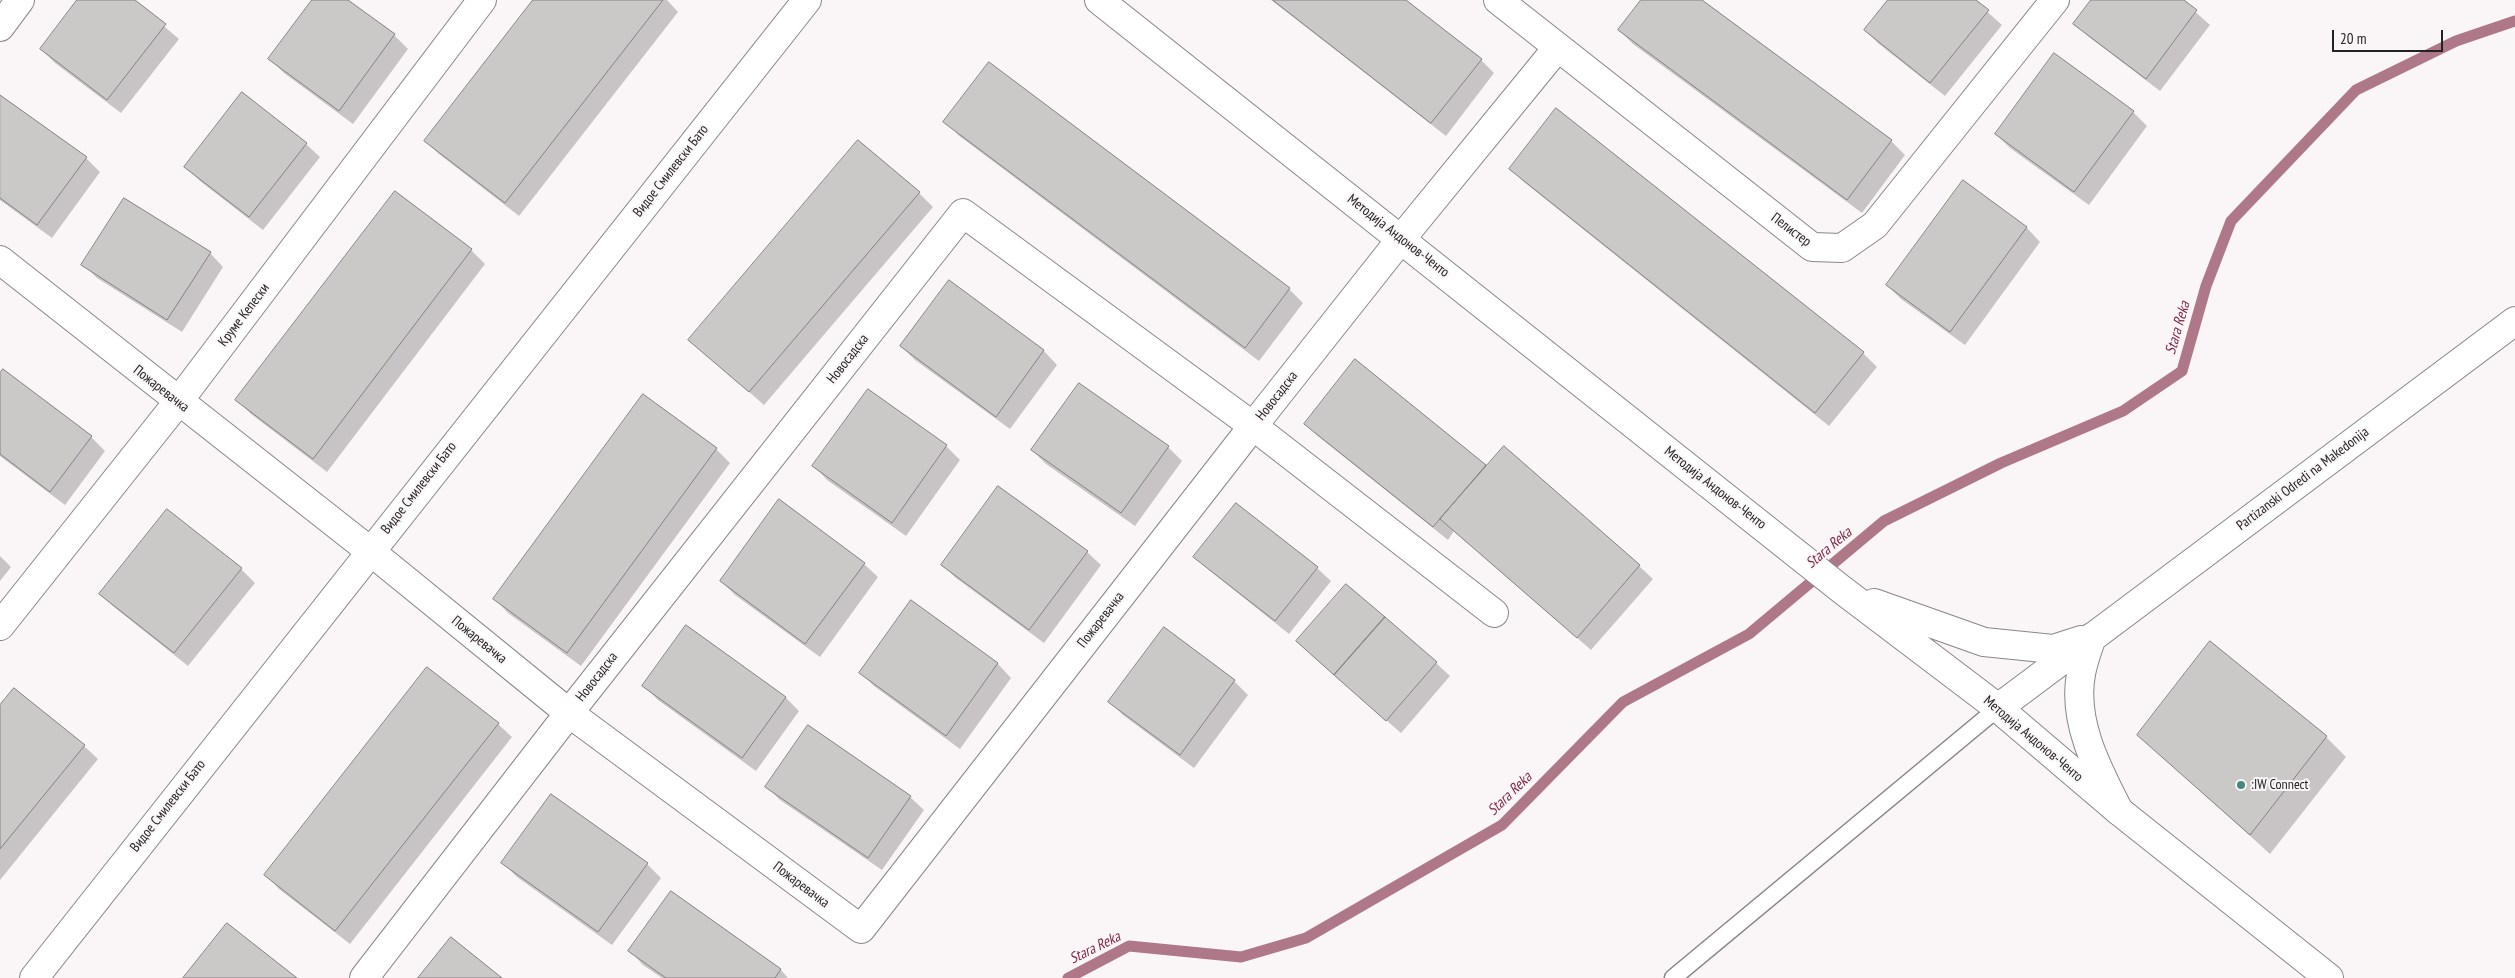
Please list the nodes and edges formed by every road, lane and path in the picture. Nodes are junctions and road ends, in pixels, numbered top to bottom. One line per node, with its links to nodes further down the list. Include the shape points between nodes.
1 (20, 0): 7 (street)
2 (482, 0): 12 (street, Круме Кепески)
3 (807, 0): 14 (street, Видое Смилевски Бато)
4 (1099, 0): 9 (street, Методија Андонов-Ченто)
5 (1498, 0): 8 (street, Пелистер)
6 (2055, 0): 8 (street, Пелистер, via 1875,225 1842,248 1812,247)
7 (0, 27)
8 (1558, 47): 9 (street)
9 (1401, 239): 13 (street, Новосадска); 15 (street, Методија Андонов-Ченто)
10 (0, 260): 12 (street, Пожаревачка)
11 (2515, 321): 18 (street, Partizanski Odredi na Makedonija)
12 (178, 402): 14 (street, Пожаревачка); 17 (street, Круме Кепески)
13 (1253, 426): 16 (street); 20 (street, Новосадска, via 963,212); 20 (street, Пожаревачка, via 860,929)
14 (370, 551): 20 (street, Пожаревачка); 22 (street, Видое Смилевски Бато)
15 (1844, 591): 18 (street, via 1984,642 2053,648); 19 (street, Методија Андонов-Ченто)
16 (1494, 613)
17 (0, 626)
18 (2092, 637): 19 (street, Partizanski Odredi na Makedonija); 21 (street, via 2080,675 2081,721 2095,765)
19 (1998, 708): 21 (street, Методија Андонов-Ченто); 24 (lane)
20 (569, 713): 23 (street, Новосадска)
21 (2119, 811): 25 (street, Методија Андонов-Ченто)
22 (34, 978)
23 (364, 978)
24 (1673, 978)
25 (2329, 978)

